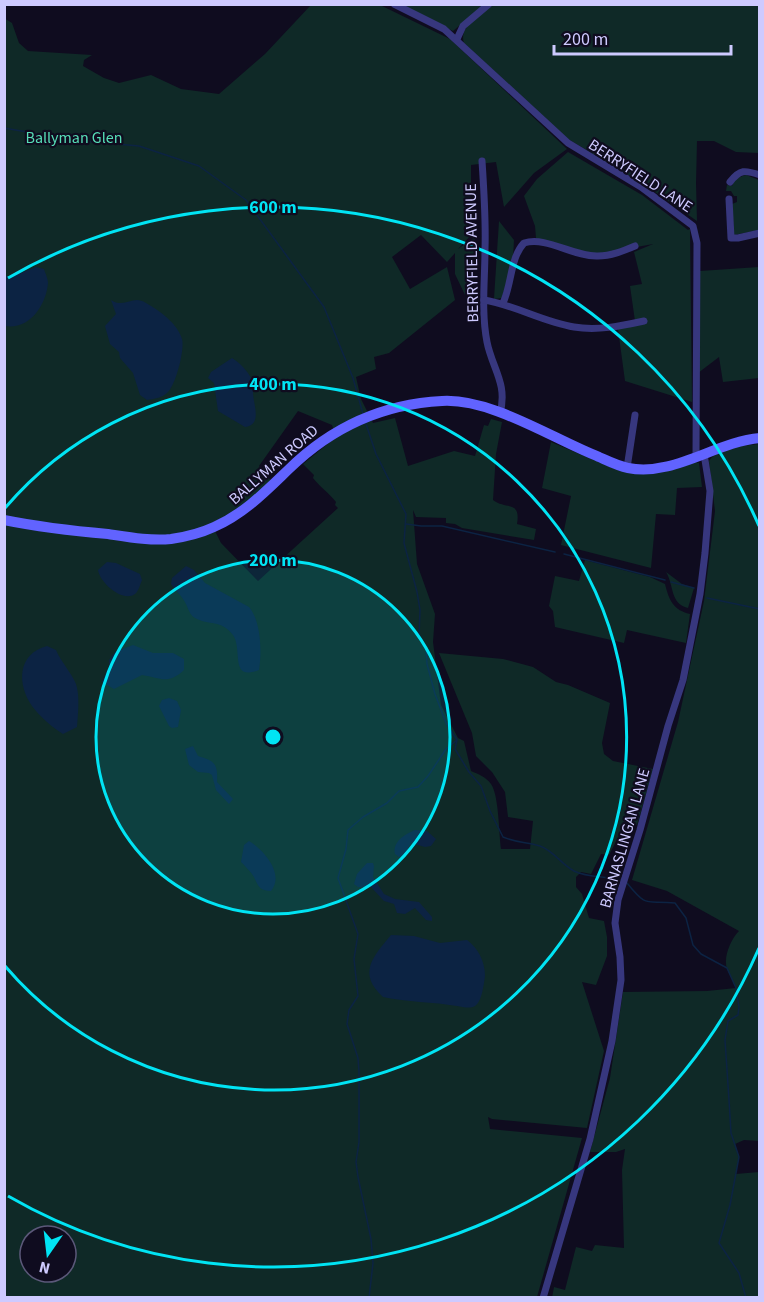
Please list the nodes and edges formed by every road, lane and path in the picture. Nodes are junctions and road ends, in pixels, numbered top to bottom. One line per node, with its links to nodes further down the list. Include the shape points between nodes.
1 (394, 4): 3 (street, BERRYFIELD LANE)
2 (489, 4): 3 (street, via 463,26)
3 (457, 39): 16 (street, BERRYFIELD LANE, via 568,143 641,187 693,226)
4 (482, 161): 10 (street, BERRYFIELD AVENUE)
5 (759, 175): 6 (street, via 737,173)
6 (730, 182)
7 (729, 199): 8 (street, via 731,238)
8 (759, 233)
9 (635, 246): 11 (street, via 598,256 537,240 524,243 516,255)
10 (484, 300): 11 (street); 13 (street, BERRYFIELD AVENUE, via 487,342 503,394)
11 (503, 303): 12 (street, via 573,327 609,328)
12 (644, 321)
13 (500, 413): 17 (street, BALLYMAN ROAD); 18 (street, BALLYMAN ROAD, via 473,404 442,401 354,421 314,447 235,516 192,535 170,539 135,537)
14 (635, 415): 17 (street)
15 (759, 438): 16 (street, BALLYMAN ROAD)
16 (700, 456): 17 (street, BALLYMAN ROAD, via 643,470); 19 (street, BARNASLINGAN LANE, via 710,491 700,594 683,680 618,900 615,922 621,980 612,1041 590,1139)
17 (627, 468)
18 (4, 520)
19 (543, 1298)

